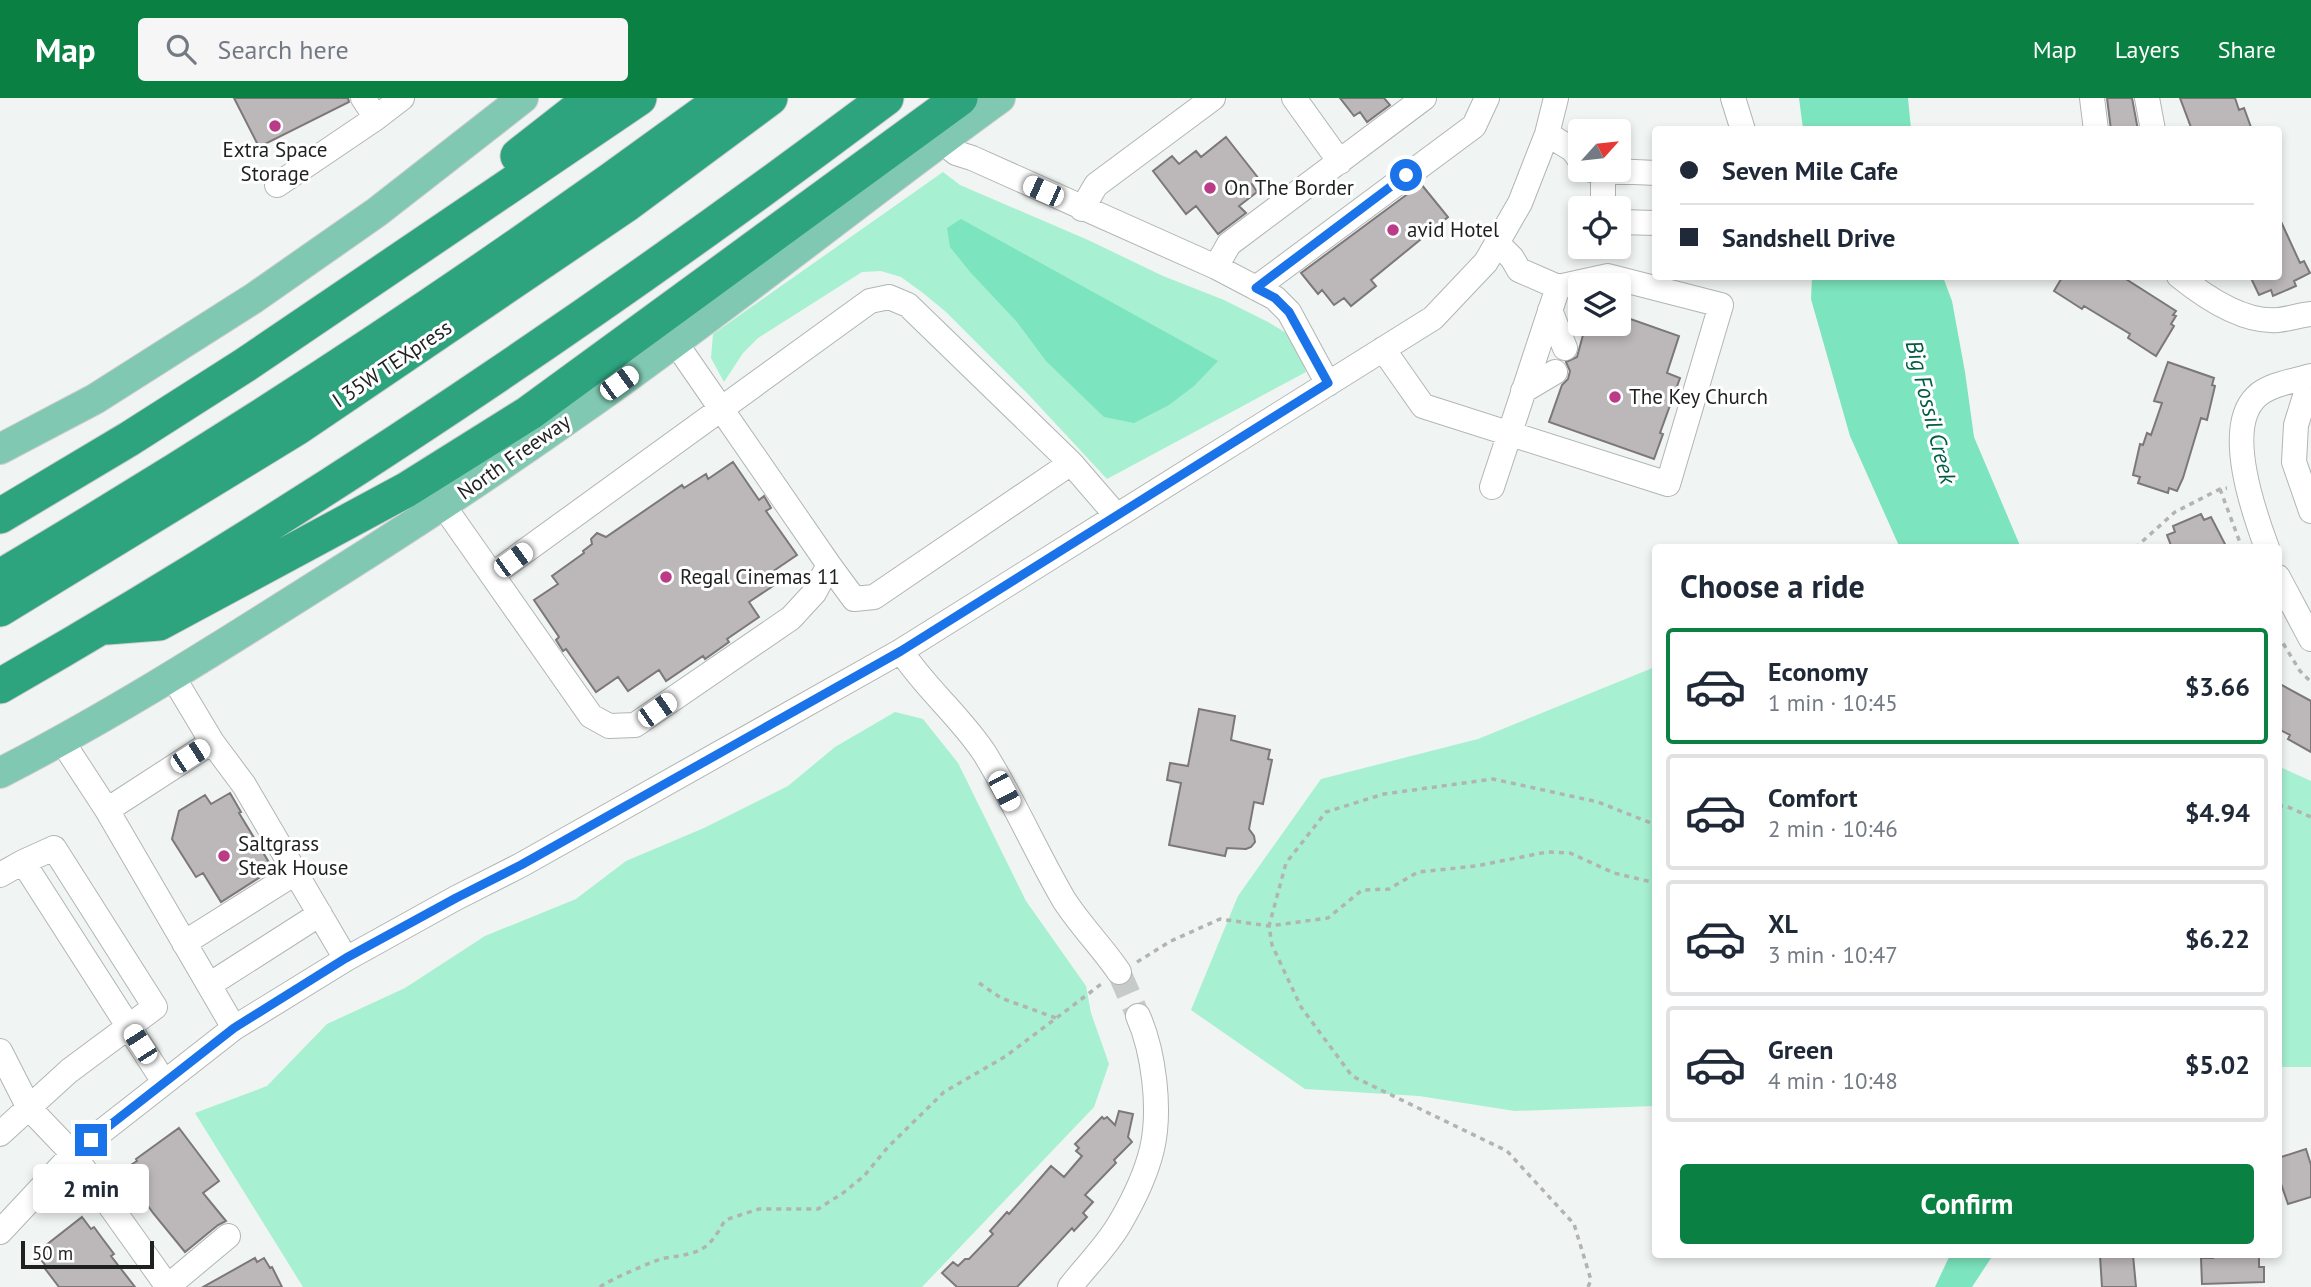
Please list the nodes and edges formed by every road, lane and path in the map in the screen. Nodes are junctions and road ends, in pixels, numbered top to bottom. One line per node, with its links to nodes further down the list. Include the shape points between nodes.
1 (402, 98): 19 (street)
2 (523, 98): 52 (main road, via 377,212 254,298 95,400)
3 (592, 98): 45 (highway, via 403,239 261,334)
4 (639, 98): 45 (highway)
5 (724, 98): 66 (highway, I 35W TEXpress, via 444,297 135,497)
6 (770, 98): 68 (highway, I 35W TEXpress, via 616,211 299,427)
7 (844, 98): 27 (highway)
8 (886, 98): 27 (highway)
9 (960, 98): 69 (highway, via 529,413 405,490 159,623)
10 (1000, 98): 24 (main road, North Freeway)
11 (1213, 98): 31 (street, via 1096,185)
12 (1294, 98): 26 (street)
13 (1424, 98): 26 (street)
14 (1487, 98): 38 (street, via 1474,127)
15 (1733, 98): 20 (street)
16 (2092, 98): 21 (street)
17 (2147, 98): 22 (street)
18 (1549, 100): 23 (street)
19 (369, 108): 30 (street)
20 (1742, 126)
21 (2095, 126)
22 (2152, 126)
23 (1548, 135): 25 (street); 34 (street, via 1520,203)
24 (940, 141): 31 (street, via 956,153); 42 (main road, North Freeway)
25 (1568, 147)
26 (1340, 162): 35 (street, via 1229,244)
27 (800, 163): 69 (highway, via 558,334)
28 (1631, 172): 29 (street)
29 (1652, 173)
30 (277, 185)
31 (1082, 209): 35 (street)
32 (1631, 222): 33 (street)
33 (1652, 223)
34 (1497, 243): 39 (street, via 1519,270); 44 (street, via 1486,262 1433,318)
35 (1216, 267): 38 (street)
36 (2185, 280): 40 (street)
37 (2212, 280): 40 (street)
38 (1256, 288): 48 (street, via 1289,312)
39 (1554, 298): 43 (street); 49 (street); 51 (street, via 1608,276 1721,305 1668,484)
40 (2224, 305): 41 (street, via 2251,318 2277,320)
41 (2311, 314)
42 (675, 342): 50 (street); 57 (main road, North Freeway)
43 (1565, 348)
44 (1383, 349): 48 (street); 51 (street, via 1423,406)
45 (246, 366): 60 (highway)
46 (1555, 372): 49 (street)
47 (2311, 376): 54 (street, via 2265,390 2248,409 2243,439); 58 (street, via 2296,425 2294,462)
48 (1328, 383): 59 (street)
49 (1524, 391): 51 (street)
50 (722, 408): 53 (street, via 870,301 889,297 908,305); 64 (street); 65 (street)
51 (1510, 433): 55 (street)
52 (0, 450)
53 (1070, 463): 59 (street); 64 (street, via 874,597 853,600)
54 (2246, 485): 56 (path); 63 (street)
55 (1492, 487)
56 (2220, 489): 61 (path, via 2175,512); 62 (path)
57 (443, 505): 65 (street); 73 (main road, North Freeway)
58 (2311, 512)
59 (1116, 515): 72 (street)
60 (0, 516)
61 (2139, 544)
62 (2241, 544)
63 (2266, 544)
64 (829, 565): 65 (street, via 814,593 791,618 635,725 609,726 591,716)
65 (492, 575)
66 (0, 577)
67 (2282, 585): 70 (street)
68 (0, 609)
69 (103, 627): 75 (highway)
70 (2311, 639)
71 (2282, 642): 74 (path)
72 (901, 651): 90 (street); 91 (street, via 984,754 1066,902)
73 (173, 677): 76 (main road, North Freeway); 77 (street)
74 (2311, 682)
75 (0, 686)
76 (62, 741): 78 (main road, North Freeway); 80 (street)
77 (212, 742): 80 (street); 84 (street, via 244,785)
78 (0, 773)
79 (2282, 806): 81 (path)
80 (107, 810): 89 (street)
81 (2311, 817)
82 (1652, 823): 88 (path, via 1598,802 1493,779 1384,794 1326,811 1286,863)
83 (23, 862): 85 (street); 96 (street); 96 (street, via 54,848 155,1007)
84 (295, 873): 87 (street); 89 (street)
85 (0, 875)
86 (1652, 882): 88 (path, via 1614,873 1570,853 1547,852 1418,873 1389,889 1362,890 1328,918)
87 (320, 914): 90 (street); 93 (street)
88 (1269, 926): 91 (path, via 1220,919); 108 (path, via 1272,945 1301,1007 1352,1076 1507,1152 1574,1224 1591,1280)
89 (184, 943): 93 (street)
90 (346, 958): 97 (street)
91 (1119, 972): 95 (path)
92 (979, 983): 95 (path, via 1001,998)
93 (209, 985): 97 (street)
94 (1138, 1016): 107 (street, via 1150,1052 1155,1104 1152,1147 1119,1226)
95 (1056, 1018): 106 (path, via 1006,1056 944,1092 864,1176 818,1209 759,1209 725,1220 701,1250 662,1258)
96 (127, 1025): 99 (street); 100 (street)
97 (234, 1028): 99 (street)
98 (0, 1051): 100 (street)
99 (164, 1082): 102 (street)
100 (29, 1108): 101 (street); 102 (street)
101 (0, 1133)
102 (73, 1154): 103 (street); 105 (street)
103 (0, 1233)
104 (228, 1236): 105 (street)
105 (168, 1287)
106 (600, 1287)
107 (1070, 1287)
108 (1588, 1287)

